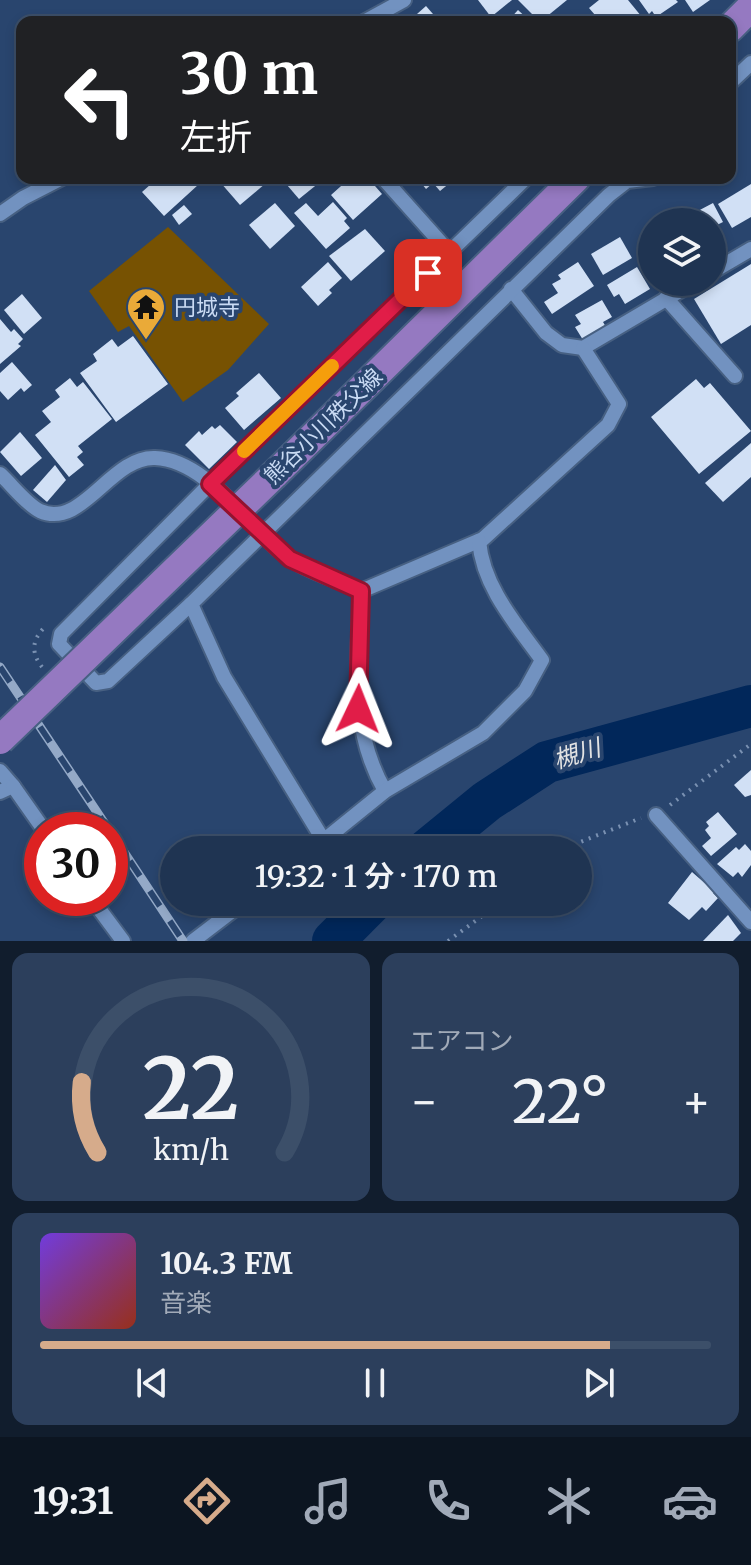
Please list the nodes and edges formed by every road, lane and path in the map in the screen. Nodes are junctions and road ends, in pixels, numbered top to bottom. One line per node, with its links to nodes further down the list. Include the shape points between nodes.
1 (404, 0): 3 (street)
2 (751, 7): 4 (main road)
3 (375, 16)
4 (736, 22)
5 (751, 63): 6 (street)
6 (736, 77)
7 (51, 184): 12 (street)
8 (388, 184): 14 (street)
9 (520, 184): 14 (street)
10 (570, 184): 27 (main road, 熊谷小川秩父線, bridge)
11 (624, 184): 16 (street)
12 (1, 211)
13 (751, 249): 15 (street)
14 (449, 252): 22 (street)
15 (726, 264)
16 (511, 289): 19 (street, via 546,333 562,345); 23 (street)
17 (670, 296): 18 (street)
18 (666, 298): 19 (street); 20 (street)
19 (583, 348): 24 (street, via 619,404 608,425)
20 (735, 376)
21 (0, 474): 22 (street, via 38,510 55,515 70,511 131,461 181,463)
22 (210, 484): 23 (street); 26 (street, via 61,634 59,644 96,683 108,681)
23 (262, 532): 25 (street, via 290,559); 26 (street)
24 (479, 541): 25 (street); 30 (street, via 481,561 498,598 542,660 525,691 483,733)
25 (361, 591): 30 (street, via 358,709 363,740)
26 (191, 604): 33 (street, via 224,677)
27 (0, 740)
28 (0, 771): 29 (street)
29 (7, 789): 31 (street)
30 (385, 791): 34 (street)
31 (28, 812)
32 (656, 815): 38 (street)
33 (312, 836)
34 (330, 836)
35 (104, 916): 39 (street)
36 (226, 916): 40 (street)
37 (482, 916): 41 (path)
38 (751, 922)
39 (123, 941)
40 (193, 941)
41 (448, 941)

